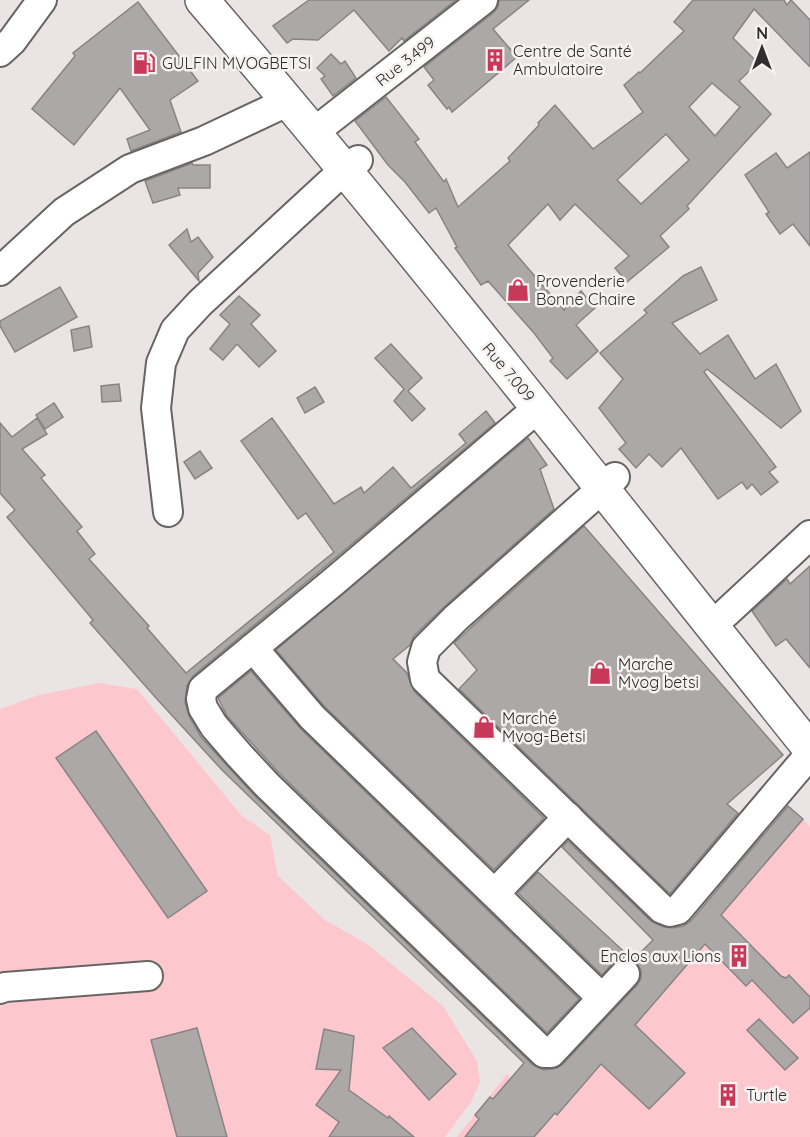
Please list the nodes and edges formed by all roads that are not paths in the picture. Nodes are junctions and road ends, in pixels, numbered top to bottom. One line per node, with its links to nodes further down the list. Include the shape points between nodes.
1 (42, 0): 5 (street)
2 (202, 0): 6 (main road, Rue 7.009)
3 (222, 0): 7 (main road, Rue 7.009)
4 (483, 0): 7 (street, Rue 3.499)
5 (0, 52)
6 (289, 101): 8 (main road, Rue 7.009); 9 (street, via 204,141 130,169 64,212)
7 (327, 122): 8 (main road, Rue 7.009)
8 (352, 165): 10 (main road, Rue 7.009); 11 (main road, Rue 7.009); 12 (street, via 175,330 161,363 156,408)
9 (0, 271)
10 (538, 407): 11 (main road, Rue 7.009); 15 (street)
11 (608, 482): 14 (main road, Rue 7.009); 17 (main road, Rue 7.009); 19 (street, via 456,618 426,648 422,662 425,679)
12 (168, 512)
13 (810, 535): 14 (street)
14 (726, 613): 16 (main road, Rue 7.009)
15 (253, 648): 20 (street, via 312,717); 24 (street, via 203,689 201,699 214,726 267,784 544,1053 551,1053)
16 (810, 720)
17 (810, 749)
18 (810, 754): 19 (street, via 678,910 662,909)
19 (568, 817): 20 (street)
20 (495, 893): 24 (street)
21 (625, 974): 24 (street)
22 (148, 976): 23 (street)
23 (0, 989)
24 (602, 998)

